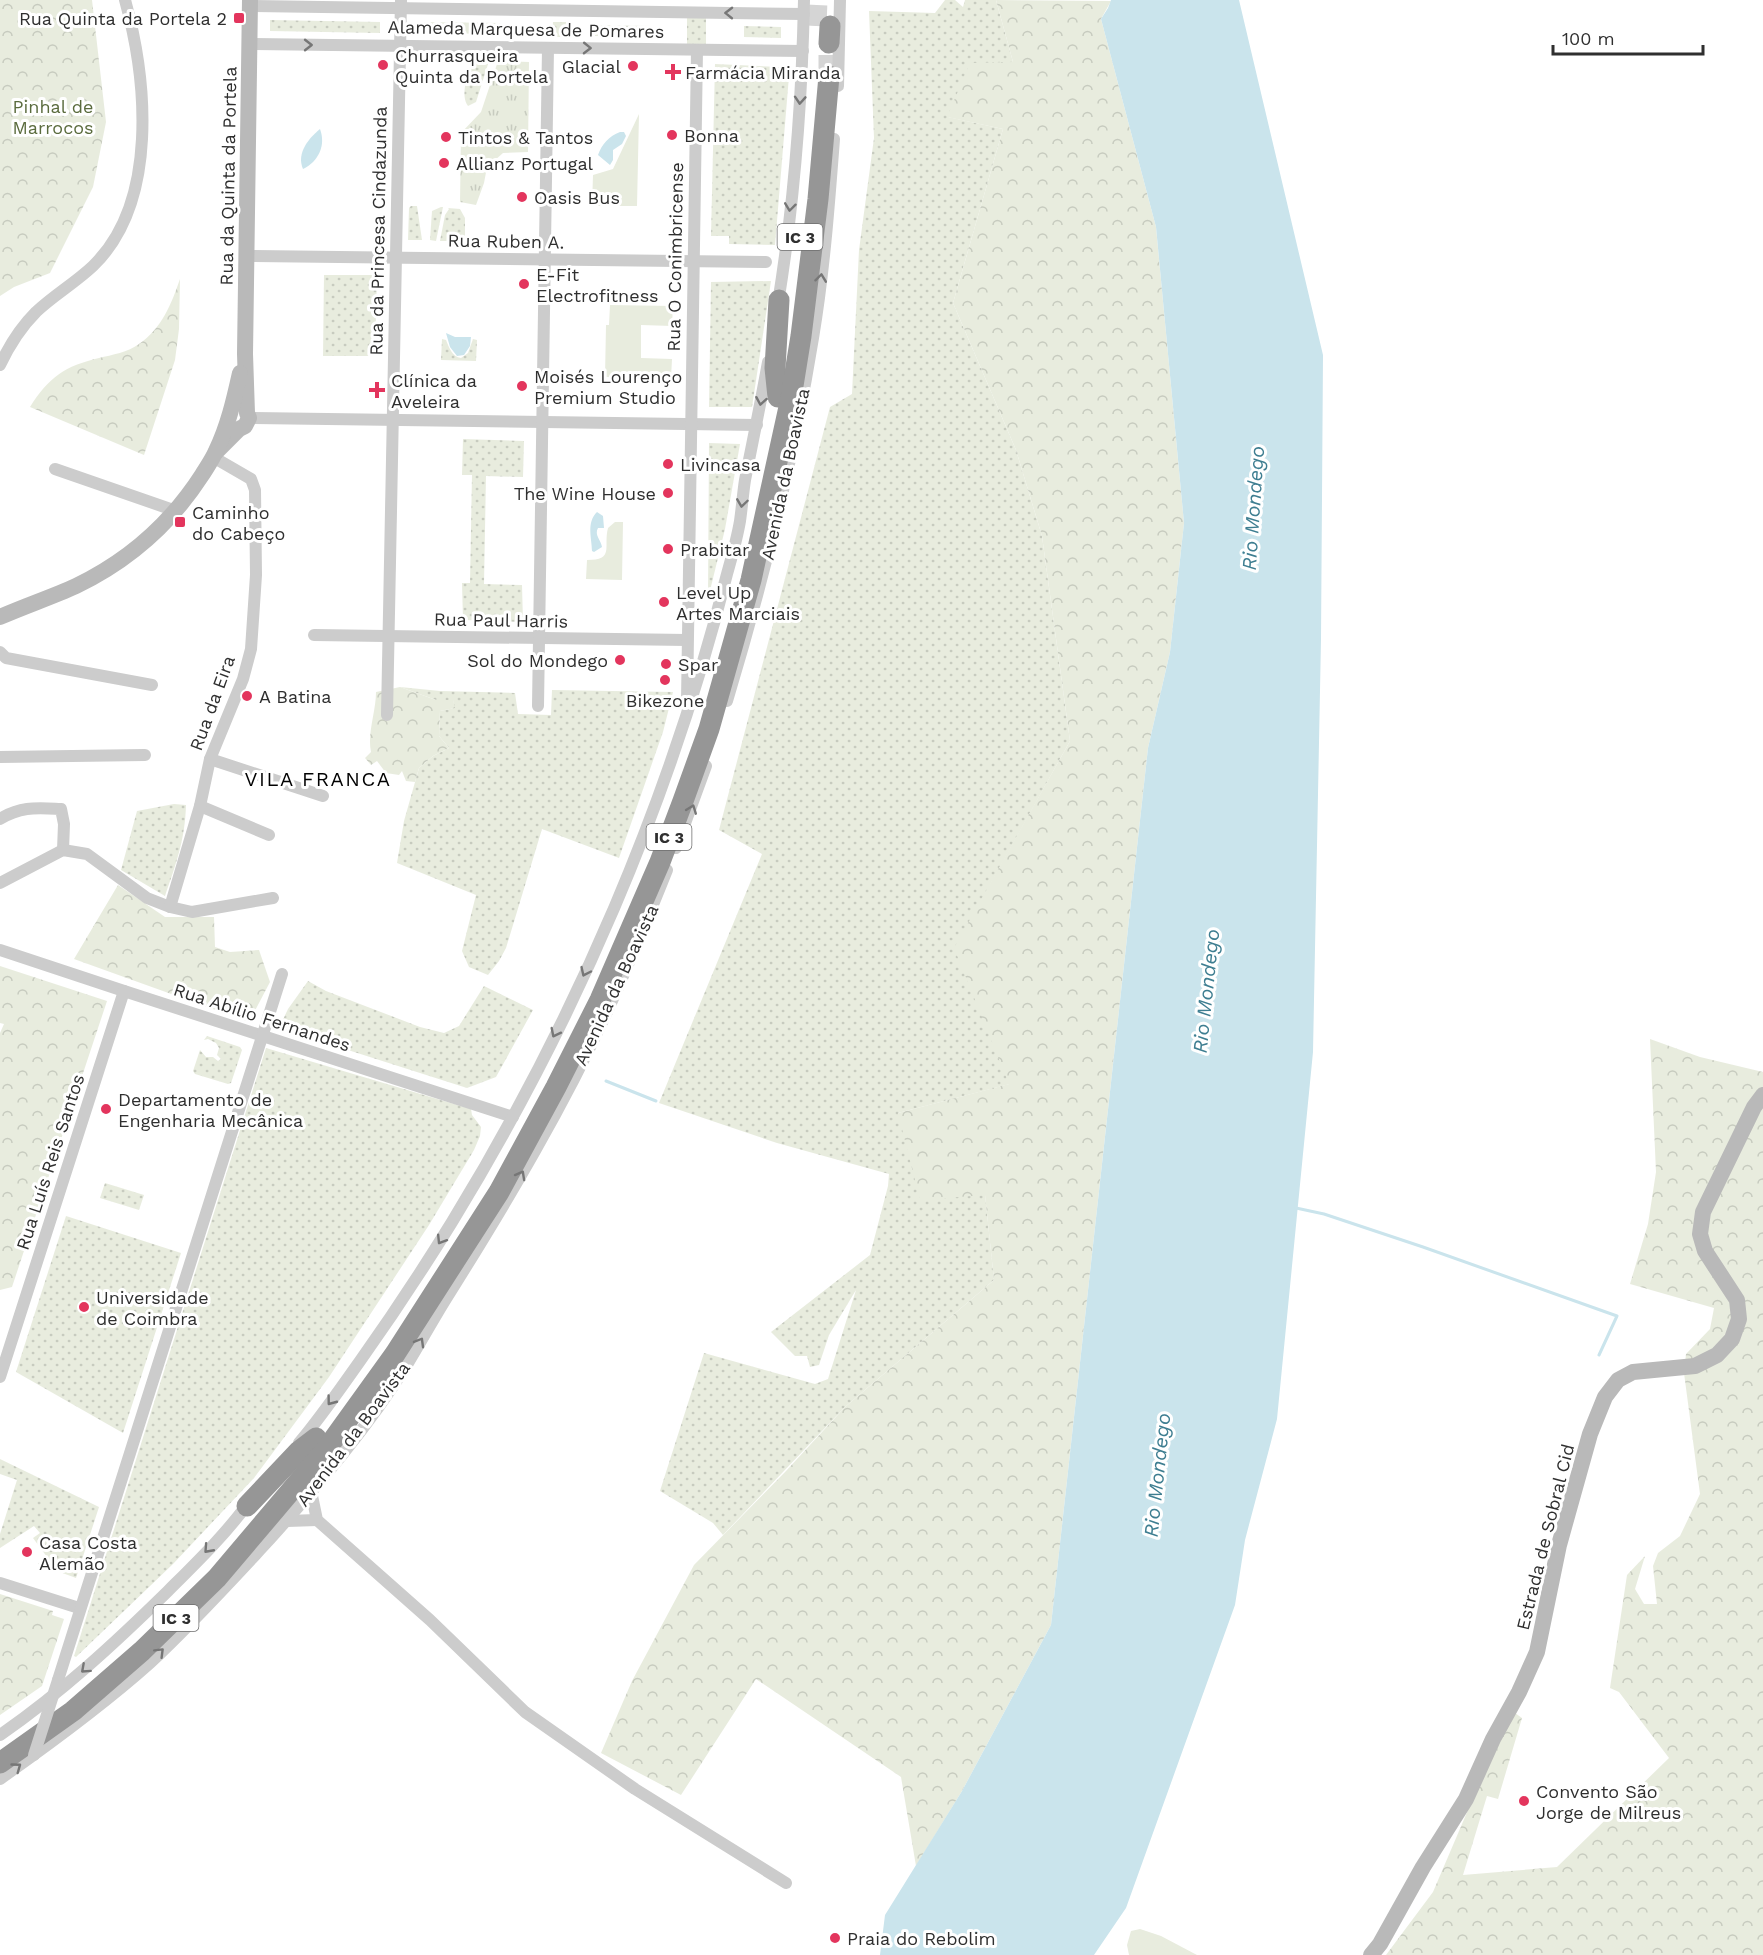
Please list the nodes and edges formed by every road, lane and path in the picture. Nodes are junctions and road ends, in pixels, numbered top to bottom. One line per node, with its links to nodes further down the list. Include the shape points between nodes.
1 (125, 0): 17 (street, via 141,88 139,168 129,209 95,263 37,311)
2 (804, 0): 6 (street, Avenida da Boavista)
3 (840, 0): 56 (street, Avenida da Boavista, one-way to 3, via 408,1363 553,1118 644,929 693,805 762,583 802,399 829,200)
4 (250, 3): 5 (street, Alameda Marquesa de Pomares); 7 (street, Rua da Quinta da Portela)
5 (400, 4): 6 (street, Alameda Marquesa de Pomares, one-way to 5); 8 (street, Rua da Princesa Cindazunda)
6 (816, 34): 10 (street, Alameda Marquesa de Pomares); 16 (street, Avenida da Boavista, one-way to 16)
7 (249, 44): 8 (street, Alameda Marquesa de Pomares, one-way to 8); 11 (street, Rua da Quinta da Portela)
8 (399, 46): 9 (street, Alameda Marquesa de Pomares); 12 (street, Rua da Princesa Cindazunda)
9 (548, 48): 10 (street, Alameda Marquesa de Pomares, one-way to 10); 13 (street)
10 (697, 50): 14 (street, Rua O Conimbricense)
11 (246, 256): 12 (street, Rua Ruben A.); 19 (street, Rua da Quinta da Portela)
12 (396, 258): 13 (street, Rua Ruben A.); 20 (street, Rua da Princesa Cindazunda)
13 (545, 260): 14 (street, Rua Ruben A.); 21 (street)
14 (693, 261): 15 (street, Rua Ruben A.); 22 (street, Rua O Conimbricense)
15 (766, 262)
16 (779, 300): 18 (highway, via 775,368); 23 (street, Avenida da Boavista, one-way to 23)
17 (0, 365)
18 (778, 397): 55 (highway, Avenida da Boavista / IC 3, via 739,577 696,724 647,857 545,1081 446,1252); 55 (highway, Avenida da Boavista / IC 3, via 822,76 811,269 791,398 751,580 709,729 683,801 600,1000 516,1160 395,1354)
19 (239, 418): 20 (street); 24 (street)
20 (393, 420): 21 (street); 29 (street, Rua da Princesa Cindazunda)
21 (542, 422): 22 (street); 30 (street)
22 (691, 424): 23 (street); 31 (street, Rua O Conimbricense)
23 (757, 425): 36 (street, Avenida da Boavista, one-way to 36, via 728,574)
24 (214, 454): 26 (street); 39 (street, Rua da Eira, via 251,479 255,490 256,575 251,649)
25 (55, 469): 26 (street)
26 (176, 511): 27 (street, via 163,526 107,569)
27 (0, 617)
28 (314, 635): 29 (street, Rua Paul Harris)
29 (390, 636): 30 (street, Rua Paul Harris); 35 (street, Rua da Princesa Cindazunda)
30 (539, 638): 31 (street, Rua Paul Harris); 34 (street)
31 (687, 640): 36 (street, Rua O Conimbricense)
32 (0, 652): 33 (street, via 6,658)
33 (152, 685)
34 (538, 706)
35 (387, 715)
36 (686, 717): 53 (street, Avenida da Boavista, one-way to 53, via 611,915)
37 (145, 755): 38 (street)
38 (0, 757)
39 (210, 759): 40 (street); 41 (street, Rua da Eira)
40 (323, 796)
41 (200, 806): 43 (street); 47 (street, Rua da Eira)
42 (0, 819): 44 (street, via 12,811 61,809)
43 (269, 835)
44 (63, 849): 45 (street); 47 (street, via 87,854 147,898)
45 (0, 883)
46 (273, 898): 47 (street, via 192,912)
47 (170, 907)
48 (0, 950): 50 (street, Rua Abílio Fernandes)
49 (282, 974): 51 (street)
50 (124, 992): 51 (street, Rua Abílio Fernandes); 54 (street, Rua Luís Reis Santos)
51 (263, 1036): 53 (street, Rua Abílio Fernandes); 61 (street)
52 (1763, 1095): 68 (street, Estrada de Sobral Cid, via 1703,1212 1700,1234 1705,1251 1737,1300 1739,1319 1732,1339 1718,1355 1695,1366 1633,1372 1618,1380 1605,1397 1590,1434 1559,1545 1537,1652 1466,1799)
53 (513, 1117): 57 (street, Avenida da Boavista, one-way to 57, via 437,1246 381,1331 309,1431)
54 (0, 1377)
55 (322, 1442): 57 (highway, via 299,1451); 59 (highway, via 313,1479 284,1517); 63 (highway, Avenida da Boavista / IC 3, via 192,1586 142,1635 70,1701); 65 (highway, Avenida da Boavista / IC 3, via 217,1578 73,1711)
56 (311, 1491): 58 (street); 59 (street, Avenida da Boavista)
57 (247, 1506): 62 (street, Avenida da Boavista, one-way to 62, via 129,1630 70,1683)
58 (317, 1520): 59 (street); 67 (street, via 430,1620 525,1712 635,1789)
59 (282, 1526): 64 (street, Avenida da Boavista, one-way to 59, via 152,1661)
60 (0, 1583): 61 (street)
61 (79, 1608): 64 (street, bridge)
62 (0, 1735)
63 (0, 1753)
64 (34, 1755): 66 (street, Avenida da Boavista, one-way to 64)
65 (0, 1764)
66 (0, 1779)
67 (786, 1883)
68 (1371, 1955)

